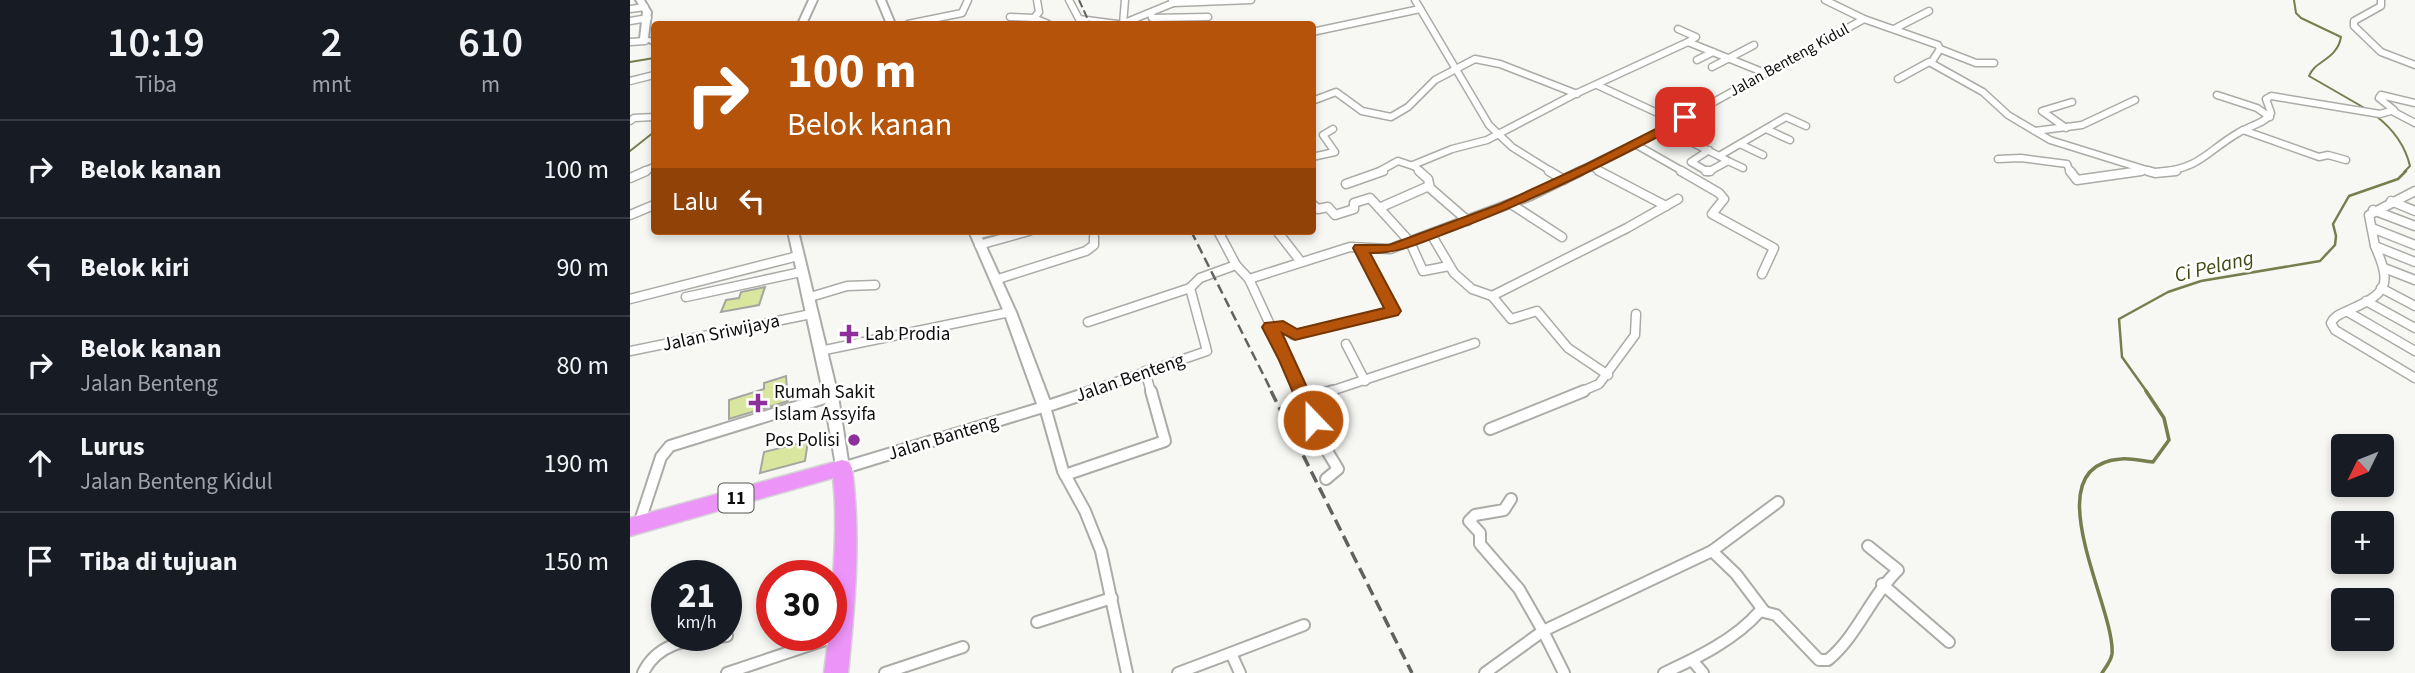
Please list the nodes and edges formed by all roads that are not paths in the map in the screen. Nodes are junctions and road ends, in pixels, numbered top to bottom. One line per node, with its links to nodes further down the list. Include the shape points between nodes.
1 (819, 0): 12 (main road)
2 (881, 0): 25 (main road)
3 (968, 0): 26 (street, via 962,13)
4 (1037, 0): 21 (street)
5 (1069, 0): 28 (street)
6 (1125, 0): 29 (street)
7 (1251, 0): 11 (street)
8 (1415, 0): 15 (street)
9 (1825, 0): 22 (street, Jalan Benteng Kidul)
10 (2381, 0): 45 (street, via 2381,6 2354,21 2354,26 2381,52)
11 (1172, 1): 17 (street)
12 (812, 3): 24 (main road)
13 (642, 4): 14 (street); 20 (main road)
14 (630, 9)
15 (1420, 9): 33 (street); 47 (street)
16 (1929, 11): 32 (street)
17 (1151, 13): 19 (street, via 1150,18); 30 (street)
18 (1010, 17): 21 (street)
19 (1208, 17)
20 (648, 18): 23 (street); 34 (main road)
21 (1034, 18): 27 (street)
22 (1864, 19): 32 (street); 48 (street, Jalan Benteng Kidul)
23 (630, 21)
24 (803, 21)
25 (890, 21)
26 (923, 21)
27 (1041, 21)
28 (1078, 21)
29 (1122, 21)
30 (1129, 21)
31 (1678, 29): 37 (street, via 1696,37)
32 (1894, 29): 39 (street)
33 (1316, 31)
34 (645, 41): 35 (street); 36 (main road)
35 (630, 42)
36 (651, 42)
37 (1688, 43): 40 (street); 52 (street)
38 (1754, 45): 41 (street)
39 (1940, 50): 43 (street); 44 (street, via 1976,64)
40 (1713, 52): 41 (street); 42 (street)
41 (1729, 58): 46 (street); 48 (street)
42 (1697, 60)
43 (1929, 62): 50 (street); 71 (street, via 1983,92)
44 (1994, 63)
45 (2415, 65)
46 (1712, 67)
47 (1456, 68): 53 (street, via 1477,59); 55 (street, via 1391,117 1362,111 1336,92); 72 (street)
48 (1765, 73): 63 (street, Jalan Benteng Kidul)
49 (651, 76): 51 (street)
50 (1898, 79)
51 (630, 81)
52 (1597, 85): 53 (street); 63 (street)
53 (1577, 94): 72 (street)
54 (2217, 95): 61 (street)
55 (1316, 100)
56 (2135, 100): 69 (street)
57 (2071, 102): 69 (street, via 2042,111)
58 (2415, 103): 59 (street, via 2379,96)
59 (2394, 112): 61 (street, via 2373,113 2276,95 2266,99); 64 (street)
60 (651, 117): 62 (street)
61 (2270, 117): 70 (street)
62 (630, 121)
63 (1677, 122): 67 (street, Jalan Benteng Kidul)
64 (2415, 123)
65 (1806, 126): 68 (street, via 1786,117)
66 (1333, 129): 79 (street, via 1323,135 1335,152)
67 (1665, 129): 74 (street, Jalan Benteng Kidul); 77 (street)
68 (1766, 129): 73 (street); 75 (street)
69 (2067, 129): 71 (street)
70 (2243, 130): 82 (street, via 2319,157); 89 (street, via 2205,159 2165,173)
71 (2035, 131): 76 (street)
72 (1498, 135): 85 (street); 91 (street)
73 (1790, 140)
74 (1635, 144): 86 (street, Jalan Benteng Kidul); 127 (street, via 1719,193 1724,203 1712,214 1774,248)
75 (1740, 144): 78 (street); 80 (street)
76 (2078, 149): 84 (street); 89 (street)
77 (1709, 150): 80 (street); 83 (street, via 1691,162 1709,172)
78 (1763, 155)
79 (1316, 156)
80 (1719, 156): 83 (street)
81 (1998, 159): 84 (street)
82 (2346, 160)
83 (1728, 161): 88 (street)
84 (2068, 164): 89 (street, via 2077,180)
85 (1413, 166): 92 (street, via 1396,162); 93 (street, via 1428,179)
86 (1592, 167): 91 (street, Jalan Benteng Kidul); 99 (street)
87 (651, 168): 90 (street)
88 (1743, 168)
89 (2143, 170)
90 (630, 178)
91 (1564, 180): 97 (street)
92 (1346, 184)
93 (1429, 186): 101 (street); 105 (street)
94 (2415, 191): 96 (street)
95 (1678, 200): 99 (street)
96 (2391, 201): 102 (street); 103 (street)
97 (1511, 204): 105 (street); 115 (street)
98 (651, 206): 104 (street)
99 (1666, 206): 134 (street)
100 (1316, 207): 101 (street, via 1328,207 1335,215 1368,198)
101 (1379, 208): 116 (street)
102 (2372, 210): 106 (street); 107 (street)
103 (2415, 211)
104 (630, 215)
105 (1468, 221): 108 (street)
106 (2415, 226)
107 (2372, 228): 117 (street); 118 (street)
108 (1431, 234): 116 (street); 124 (street)
109 (794, 235): 120 (main road)
110 (994, 235): 113 (street)
111 (1220, 235): 123 (street)
112 (1280, 235): 121 (street)
113 (976, 237): 129 (main road)
114 (1094, 237): 129 (street, via 1094,246 1086,251)
115 (1562, 237)
116 (1410, 242): 119 (street, via 1386,250); 124 (street, via 1424,272)
117 (2415, 245)
118 (2375, 246): 122 (street); 125 (street)
119 (1360, 248): 121 (street); 145 (street, via 1393,311 1295,335 1283,326)
120 (798, 256): 126 (main road); 137 (street)
121 (1301, 262): 128 (street)
122 (2415, 262)
123 (1236, 265): 128 (street); 132 (street, via 1200,278)
124 (1449, 266): 134 (street, via 1472,289)
125 (2384, 268): 130 (street); 133 (street)
126 (801, 272): 135 (street); 136 (main road)
127 (1762, 274)
128 (1249, 279): 145 (street)
129 (995, 280): 140 (main road)
130 (2415, 280)
131 (875, 285): 136 (street, via 847,286)
132 (1190, 288): 144 (street); 152 (street, Jalan Benteng, via 1207,351)
133 (2381, 288): 138 (street); 139 (street)
134 (1492, 296): 153 (street, via 1511,319 1537,311 1568,348)
135 (686, 297)
136 (807, 298): 143 (main road)
137 (630, 299)
138 (2366, 301): 141 (street); 146 (street)
139 (2415, 306)
140 (1010, 312): 150 (street); 158 (main road)
141 (2348, 312): 151 (street); 154 (street, via 2334,317 2335,330)
142 (1636, 313): 153 (street, via 1635,335)
143 (811, 314): 149 (street, Jalan Sriwijaya); 150 (main road)
144 (1088, 321)
145 (1270, 327): 157 (street)
146 (2415, 328)
147 (1475, 343): 155 (street)
148 (1346, 344): 155 (street)
149 (630, 351)
150 (820, 351): 156 (main road)
151 (2415, 351)
152 (1145, 371): 158 (street, Jalan Benteng); 161 (street, via 1165,441)
153 (1608, 375): 159 (street, via 1581,393)
154 (2415, 378)
155 (1365, 381): 157 (street)
156 (831, 396): 160 (main road); 165 (street, via 670,446 661,457)
157 (1305, 400): 162 (street, via 1338,469)
158 (1045, 407): 160 (main road, Jalan Banteng); 161 (street)
159 (1490, 429)
160 (842, 468): 165 (highway, 11); 168 (highway)
161 (1065, 475): 170 (street, via 1095,533)
162 (1326, 479)
163 (1511, 499): 174 (street, via 1504,510 1469,521 1480,533 1480,544 1519,589)
164 (1778, 502): 167 (street)
165 (634, 526)
166 (1868, 546): 169 (street, via 1898,570)
167 (1712, 551): 171 (street); 174 (street)
168 (844, 560)
169 (1882, 584): 171 (street, via 1853,637 1825,661 1776,615); 175 (street)
170 (1112, 598): 172 (street); 186 (street)
171 (1764, 611): 181 (street)
172 (1037, 622)
173 (1304, 625): 180 (street)
174 (1543, 631): 189 (street); 190 (street)
175 (1949, 642)
176 (963, 647): 185 (street)
177 (657, 651): 182 (street, via 649,657)
178 (792, 651): 183 (street)
179 (838, 651): 184 (highway)
180 (1231, 653): 187 (street); 188 (street)
181 (1692, 660): 191 (street); 192 (street)
182 (643, 673)
183 (727, 673)
184 (836, 673)
185 (885, 673)
186 (1127, 673)
187 (1178, 673)
188 (1240, 673)
189 (1485, 673)
190 (1564, 673)
191 (1664, 673)
192 (1703, 673)

